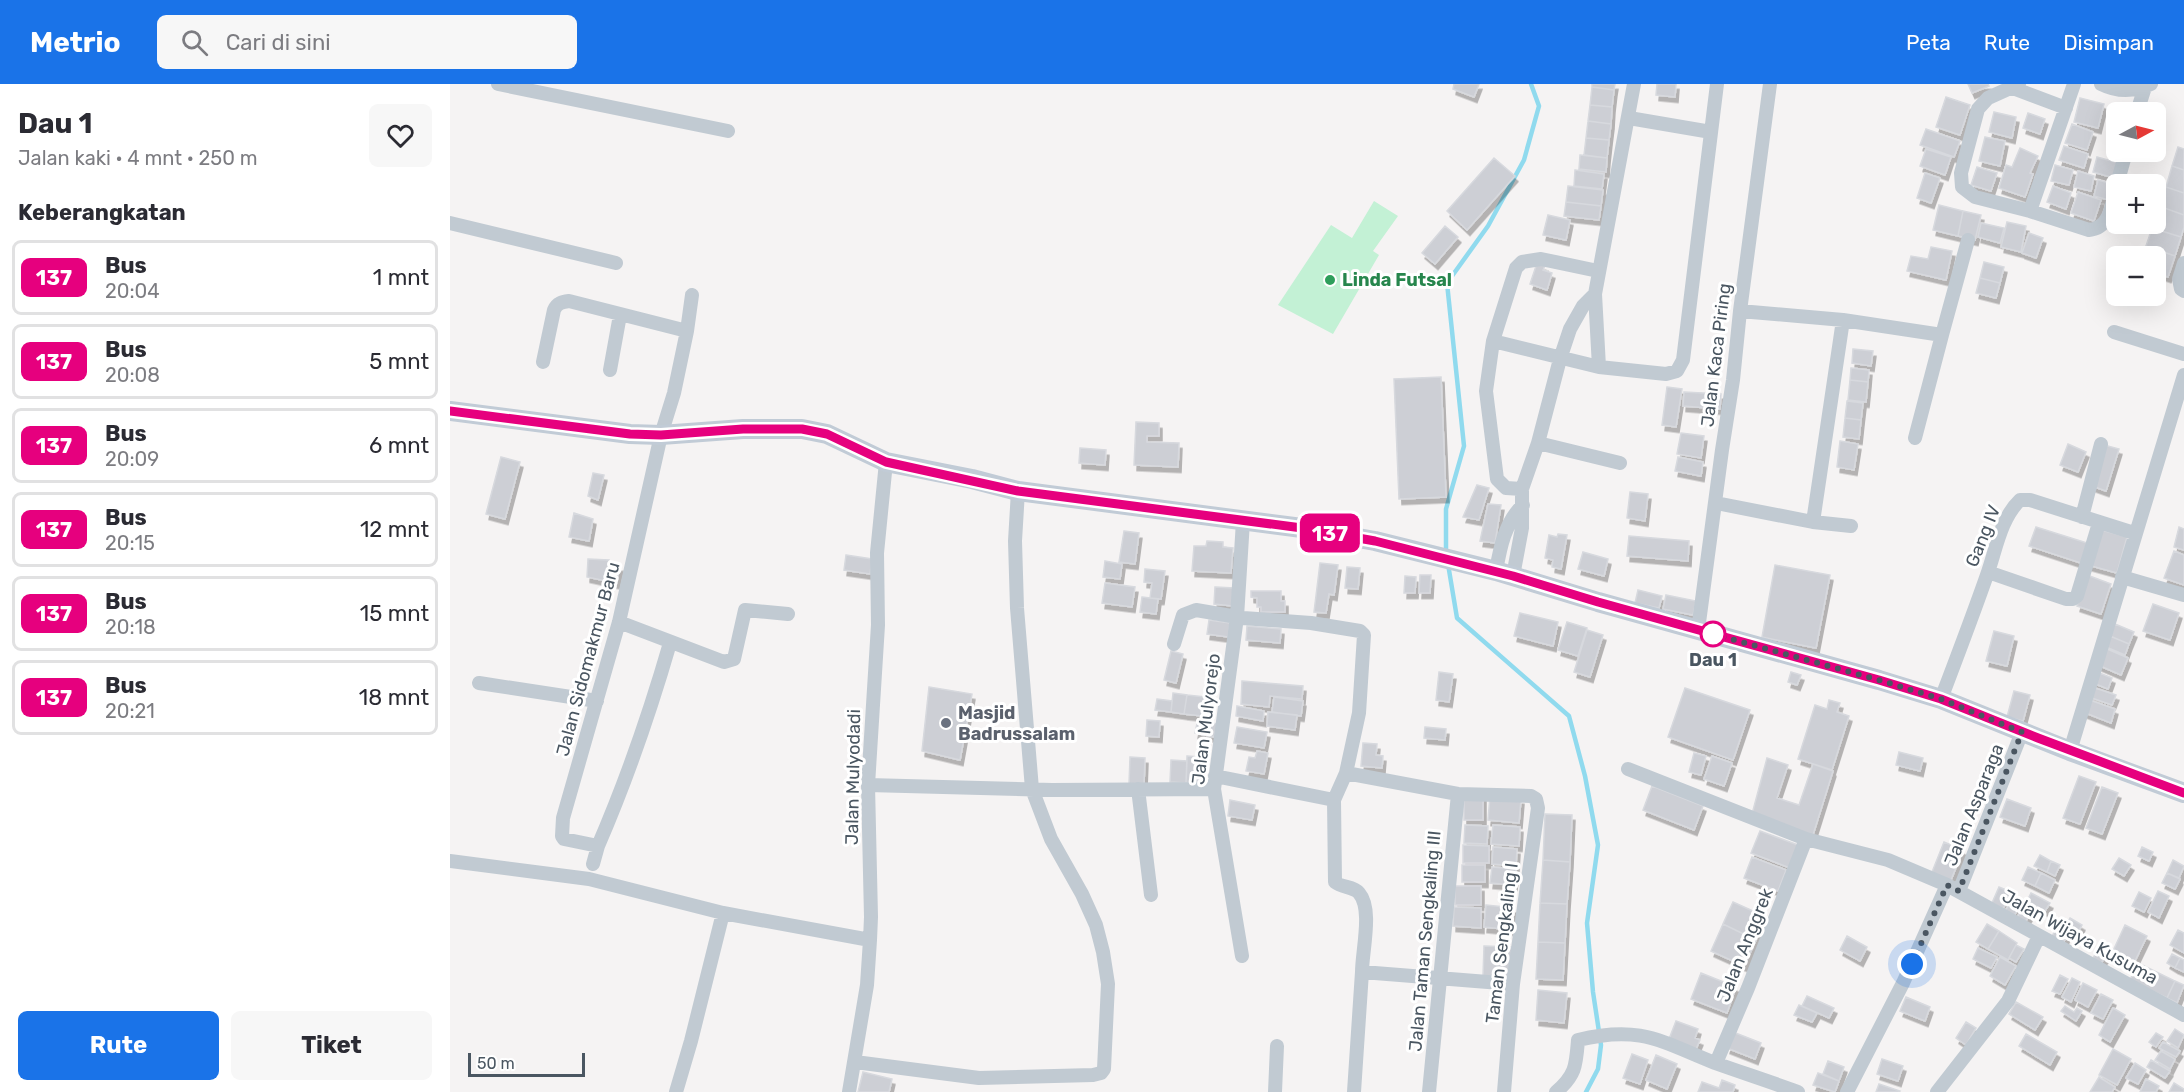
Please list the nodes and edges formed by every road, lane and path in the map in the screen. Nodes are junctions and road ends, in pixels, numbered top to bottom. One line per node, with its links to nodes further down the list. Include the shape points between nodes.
1 (498, 84): 12 (street)
2 (1634, 84): 11 (street)
3 (1717, 84): 13 (street)
4 (1770, 84): 24 (street, Jalan Kaca Piring)
5 (2074, 84): 10 (street)
6 (2101, 84): 7 (street, via 2118,90)
7 (2148, 85): 9 (street)
8 (2014, 86): 10 (street); 14 (street, via 1988,98 1978,109 1961,180 1962,187 1975,197)
9 (2142, 102)
10 (2066, 108): 14 (street)
11 (1629, 118): 13 (street); 20 (street)
12 (728, 130)
13 (1711, 132): 34 (street, via 1680,367 1673,374)
14 (2030, 211): 15 (street, via 2082,229 2097,230)
15 (2106, 220)
16 (450, 223): 18 (street)
17 (1968, 240): 29 (street)
18 (616, 263)
19 (2184, 263): 21 (street, via 2180,279)
20 (1598, 271): 22 (street); 30 (street, via 1542,259 1522,262 1513,274)
21 (2184, 291)
22 (1595, 294): 32 (street, via 1574,322); 34 (street)
23 (692, 295): 27 (street, Jalan Sidomakmur Baru)
24 (1740, 311): 26 (street); 46 (street, Jalan Kaca Piring)
25 (620, 315): 27 (street); 33 (street, via 569,301 560,303 554,310); 35 (street)
26 (1843, 320): 29 (street); 49 (street)
27 (687, 331): 38 (street, Jalan Sidomakmur Baru)
28 (2114, 332): 31 (street)
29 (1942, 335): 39 (street)
30 (1493, 341): 32 (street); 44 (street, via 1486,391 1497,479 1506,488)
31 (2184, 354)
32 (1560, 358): 34 (street); 40 (street)
33 (543, 362)
34 (1599, 367)
35 (610, 370)
36 (2184, 375): 52 (street)
37 (450, 411): 38 (main road)
38 (661, 435): 42 (main road, via 802,429 827,434); 59 (street, Jalan Sidomakmur Baru)
39 (1915, 438)
40 (1538, 443): 43 (street); 44 (street)
41 (2101, 444): 47 (street)
42 (886, 462): 45 (main road); 71 (street, Jalan Mulyodadi, via 877,553 878,625)
43 (1620, 462)
44 (1522, 489): 54 (street, via 1522,528)
45 (1018, 491): 48 (main road); 72 (street, via 1017,608)
46 (1716, 503): 49 (street); 60 (street, Jalan Kaca Piring)
47 (2082, 517): 50 (street, Gang IV); 53 (street, Gang IV, via 2020,500 2000,535)
48 (1243, 521): 54 (main road, via 1375,541); 58 (street, Jalan Mulyorejo)
49 (1813, 522): 51 (street)
50 (2098, 523): 52 (street, Gang IV); 53 (street, via 2073,599)
51 (1851, 526)
52 (2134, 533): 55 (street)
53 (1988, 572): 64 (street, Gang IV)
54 (1504, 573): 60 (main road)
55 (2122, 576): 56 (street); 67 (street)
56 (2184, 595)
57 (788, 614): 61 (street, via 745,610 734,659 730,662)
58 (1237, 617): 62 (street, via 1189,611 1183,615); 69 (street, via 1311,623 1364,635 1359,713); 70 (street, Jalan Mulyorejo)
59 (619, 622): 61 (street); 65 (street, Jalan Sidomakmur Baru)
60 (1698, 630): 64 (main road)
61 (670, 643): 78 (street, via 649,716)
62 (1174, 644)
63 (478, 683): 65 (street)
64 (1941, 699): 66 (main road)
65 (597, 701): 78 (street, Jalan Sidomakmur Baru, via 563,818 562,836)
66 (2022, 732): 67 (main road); 81 (street, Jalan Asparaga)
67 (2070, 750): 74 (main road)
68 (1628, 768): 77 (street, Jalan Wijaya Kusuma)
69 (1346, 773): 75 (street); 76 (street)
70 (1215, 782): 73 (street); 76 (street); 86 (street, Jalan Mulyorejo)
71 (868, 785): 72 (street); 85 (street, Jalan Mulyodadi)
72 (1038, 789): 73 (street); 92 (street, via 1051,839 1096,925 1106,964 1108,1001 1105,1063 1101,1073 979,1078)
73 (1138, 789): 82 (street)
74 (2184, 793)
75 (1458, 794): 88 (street, Jalan Taman Sengkaling III); 89 (street, Taman Sengkaling I, via 1536,799 1538,808)
76 (1334, 800): 87 (street, via 1335,882 1355,889 1366,908)
77 (1806, 839): 81 (street, Jalan Wijaya Kusuma, via 1888,860); 93 (street, Jalan Anggrek)
78 (598, 846): 80 (street)
79 (450, 861): 83 (street, via 589,879)
80 (593, 864)
81 (1953, 888): 84 (street, Jalan Wijaya Kusuma); 103 (street, Jalan Asparaga)
82 (1151, 895)
83 (723, 913): 85 (street); 95 (street)
84 (2039, 936): 90 (street, Jalan Wijaya Kusuma); 104 (street, via 2008,1002)
85 (870, 940): 92 (street, Jalan Mulyodadi)
86 (1242, 956)
87 (1362, 972): 88 (street); 98 (street)
88 (1441, 976): 89 (street); 99 (street, Jalan Taman Sengkaling III)
89 (1513, 984): 100 (street, Taman Sengkaling I)
90 (2184, 1015)
91 (1276, 1046): 97 (street)
92 (855, 1062): 96 (street, Jalan Mulyodadi)
93 (1716, 1063): 94 (street); 101 (street, via 1650,1037 1622,1033 1588,1038 1578,1041 1570,1081)
94 (1764, 1086): 102 (street)
95 (676, 1092)
96 (849, 1092)
97 (1275, 1092)
98 (1354, 1092)
99 (1429, 1092)
100 (1504, 1092)
101 (1556, 1092)
102 (1798, 1092)
103 (1847, 1092)
104 (1937, 1092)

